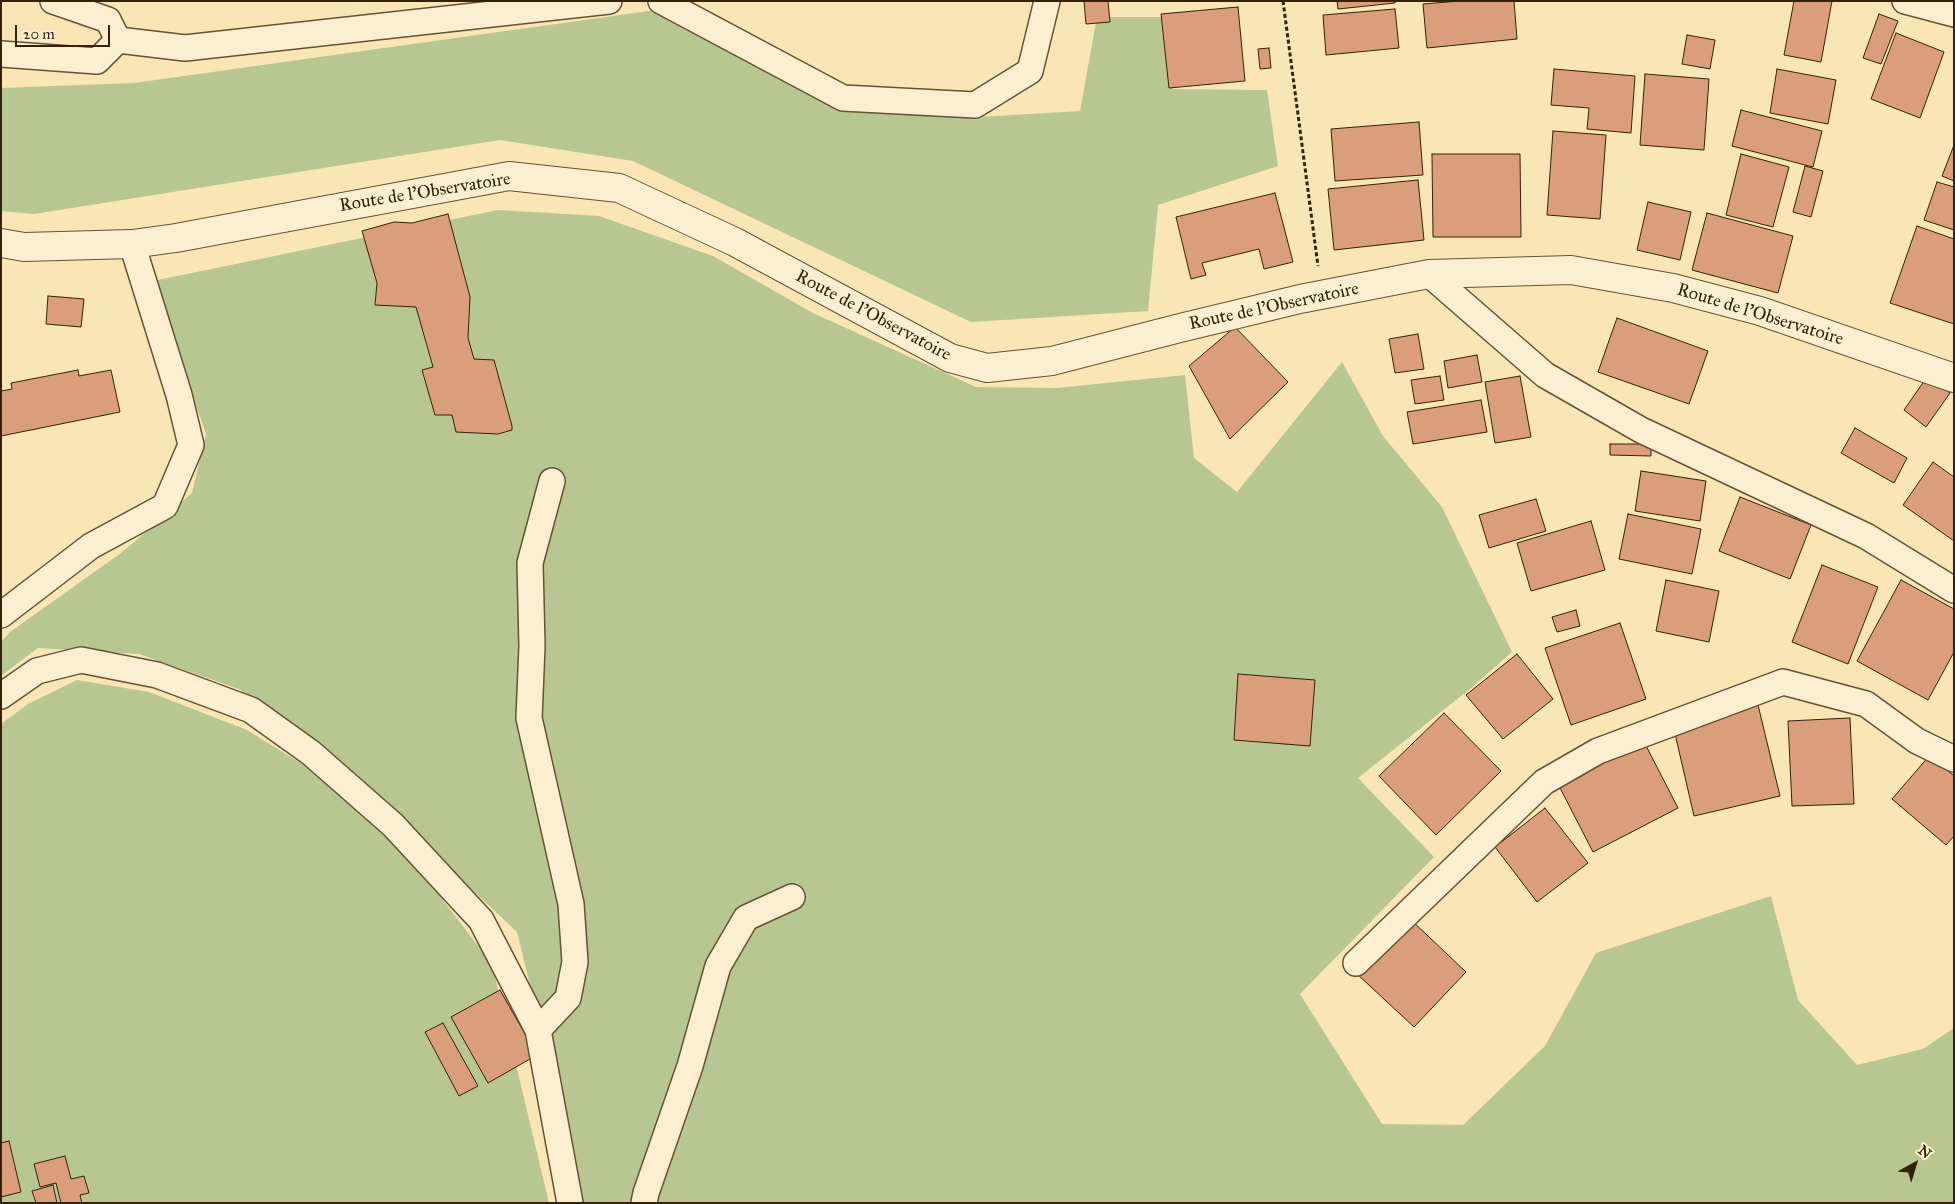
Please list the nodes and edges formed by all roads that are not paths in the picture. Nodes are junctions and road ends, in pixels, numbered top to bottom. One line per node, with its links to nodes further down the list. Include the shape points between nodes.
1 (53, 1): 7 (street, via 108,20)
2 (609, 1): 7 (street, via 185,48)
3 (661, 1): 4 (street, via 843,98 975,105 1030,71)
4 (1047, 1)
5 (1905, 1): 6 (street)
6 (1954, 14)
7 (118, 40): 8 (street, via 97,61)
8 (1, 54)
9 (1, 243): 10 (street, Route de l'Observatoire, via 24,247)
10 (132, 244): 11 (street, Route de l'Observatoire, via 509,176 619,188 735,242 950,358 987,368 1052,361 1322,295); 15 (street, via 179,395 191,445 165,506 91,546)
11 (1429, 274): 12 (street, Route de l'Observatoire, via 1571,270 1673,288 1760,310); 14 (street, via 1545,375 1642,430 1866,536)
12 (1954, 378)
13 (552, 481): 20 (street, via 530,563 532,646 529,718 571,904 575,962 568,998)
14 (1954, 590)
15 (1, 615)
16 (1, 696): 20 (street, via 37,671 81,660 157,675 251,710 311,753 393,825 480,920)
17 (1954, 759): 19 (street, via 1917,741 1866,704 1783,682 1598,751 1544,782)
18 (792, 897): 22 (street, via 746,918 718,966 690,1066)
19 (1356, 963)
20 (538, 1030): 21 (street)
21 (570, 1203)
22 (644, 1203)

